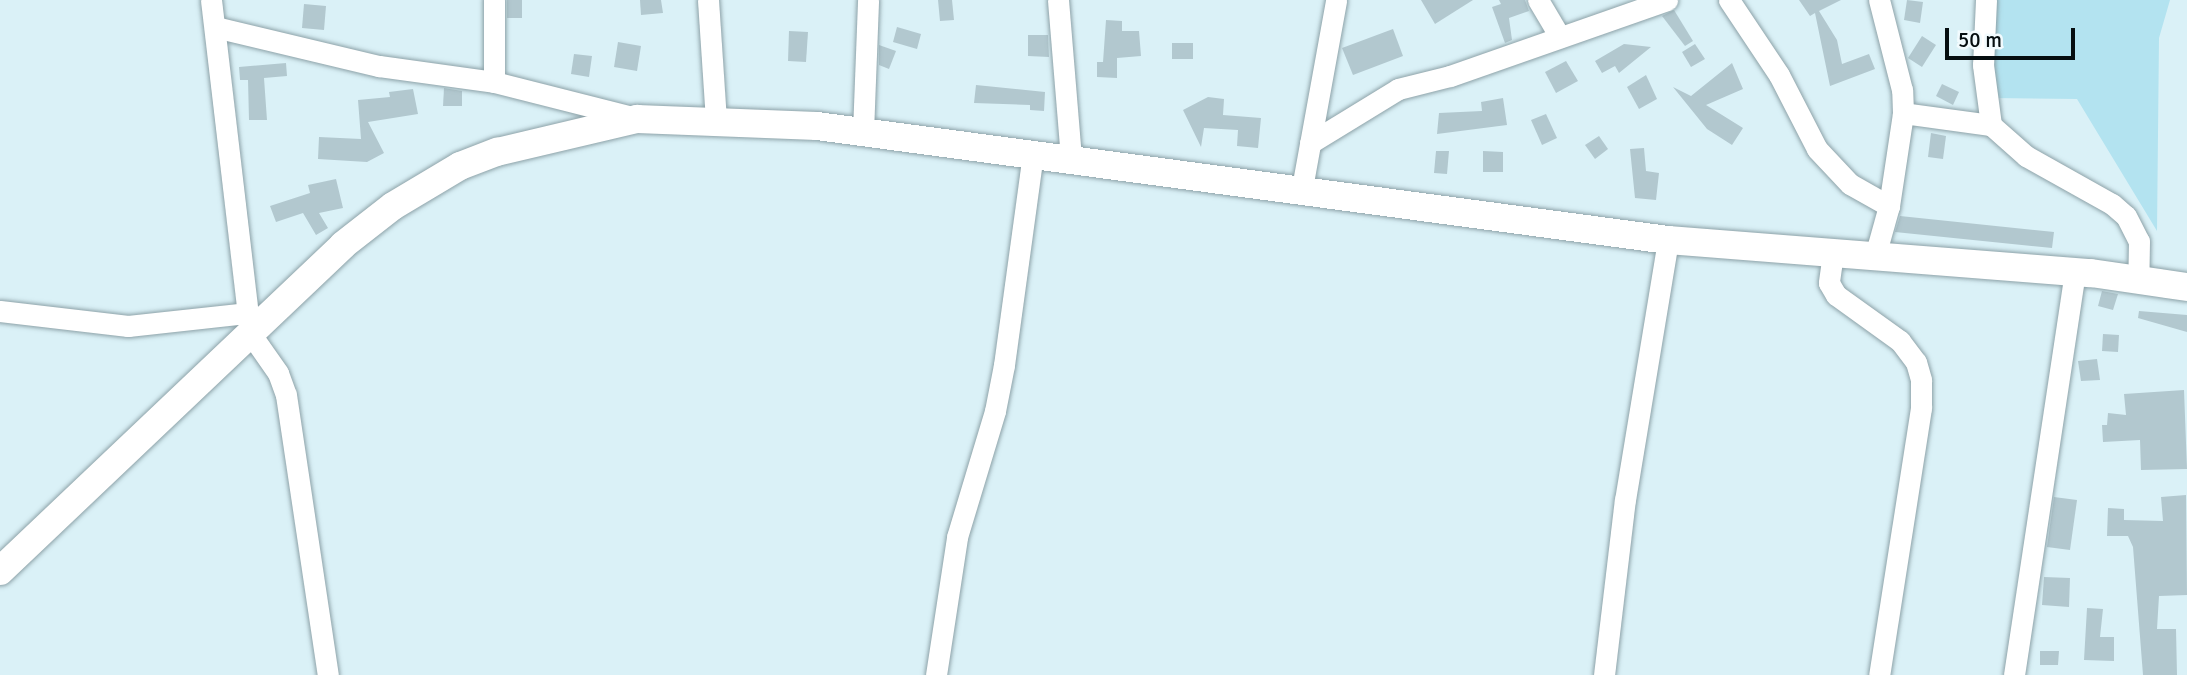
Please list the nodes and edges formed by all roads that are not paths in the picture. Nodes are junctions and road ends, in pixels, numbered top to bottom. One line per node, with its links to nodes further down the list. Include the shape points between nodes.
1 (211, 0): 12 (street)
2 (495, 0): 14 (street)
3 (708, 0): 17 (street)
4 (869, 0): 19 (street)
5 (1058, 0): 22 (street)
6 (1336, 0): 20 (street)
7 (1538, 0): 13 (street)
8 (1667, 0): 13 (street)
9 (1729, 0): 24 (street, via 1779,75 1817,149 1850,184)
10 (1879, 0): 15 (street, via 1900,80)
11 (1986, 0): 18 (street, via 1983,65)
12 (215, 27): 14 (street, via 379,66); 32 (street)
13 (1560, 37): 20 (street, via 1398,89)
14 (494, 82): 16 (street)
15 (1903, 113): 18 (street); 24 (street)
16 (637, 119): 17 (street); 32 (street, via 539,140 460,166 393,206)
17 (716, 120): 19 (street)
18 (1991, 125): 29 (street, via 2026,156 2126,216 2139,241)
19 (863, 132): 21 (street)
20 (1310, 143): 23 (street)
21 (1033, 154): 22 (street); 35 (street, via 1004,365 957,537)
22 (1071, 158): 23 (street)
23 (1302, 188): 25 (street)
24 (1889, 206): 27 (street)
25 (1668, 240): 26 (street); 36 (street, via 1625,500)
26 (1833, 253): 27 (street); 37 (street, via 1829,283 1836,295 1900,341 1916,362 1921,380 1921,408)
27 (1875, 256): 28 (street)
28 (2075, 272): 29 (street); 38 (street)
29 (2138, 280): 30 (street)
30 (2187, 287)
31 (0, 312): 32 (street, via 128,326)
32 (249, 323): 33 (street); 34 (street, via 286,395)
33 (0, 571)
34 (328, 675)
35 (936, 675)
36 (1604, 675)
37 (1879, 675)
38 (2014, 675)

